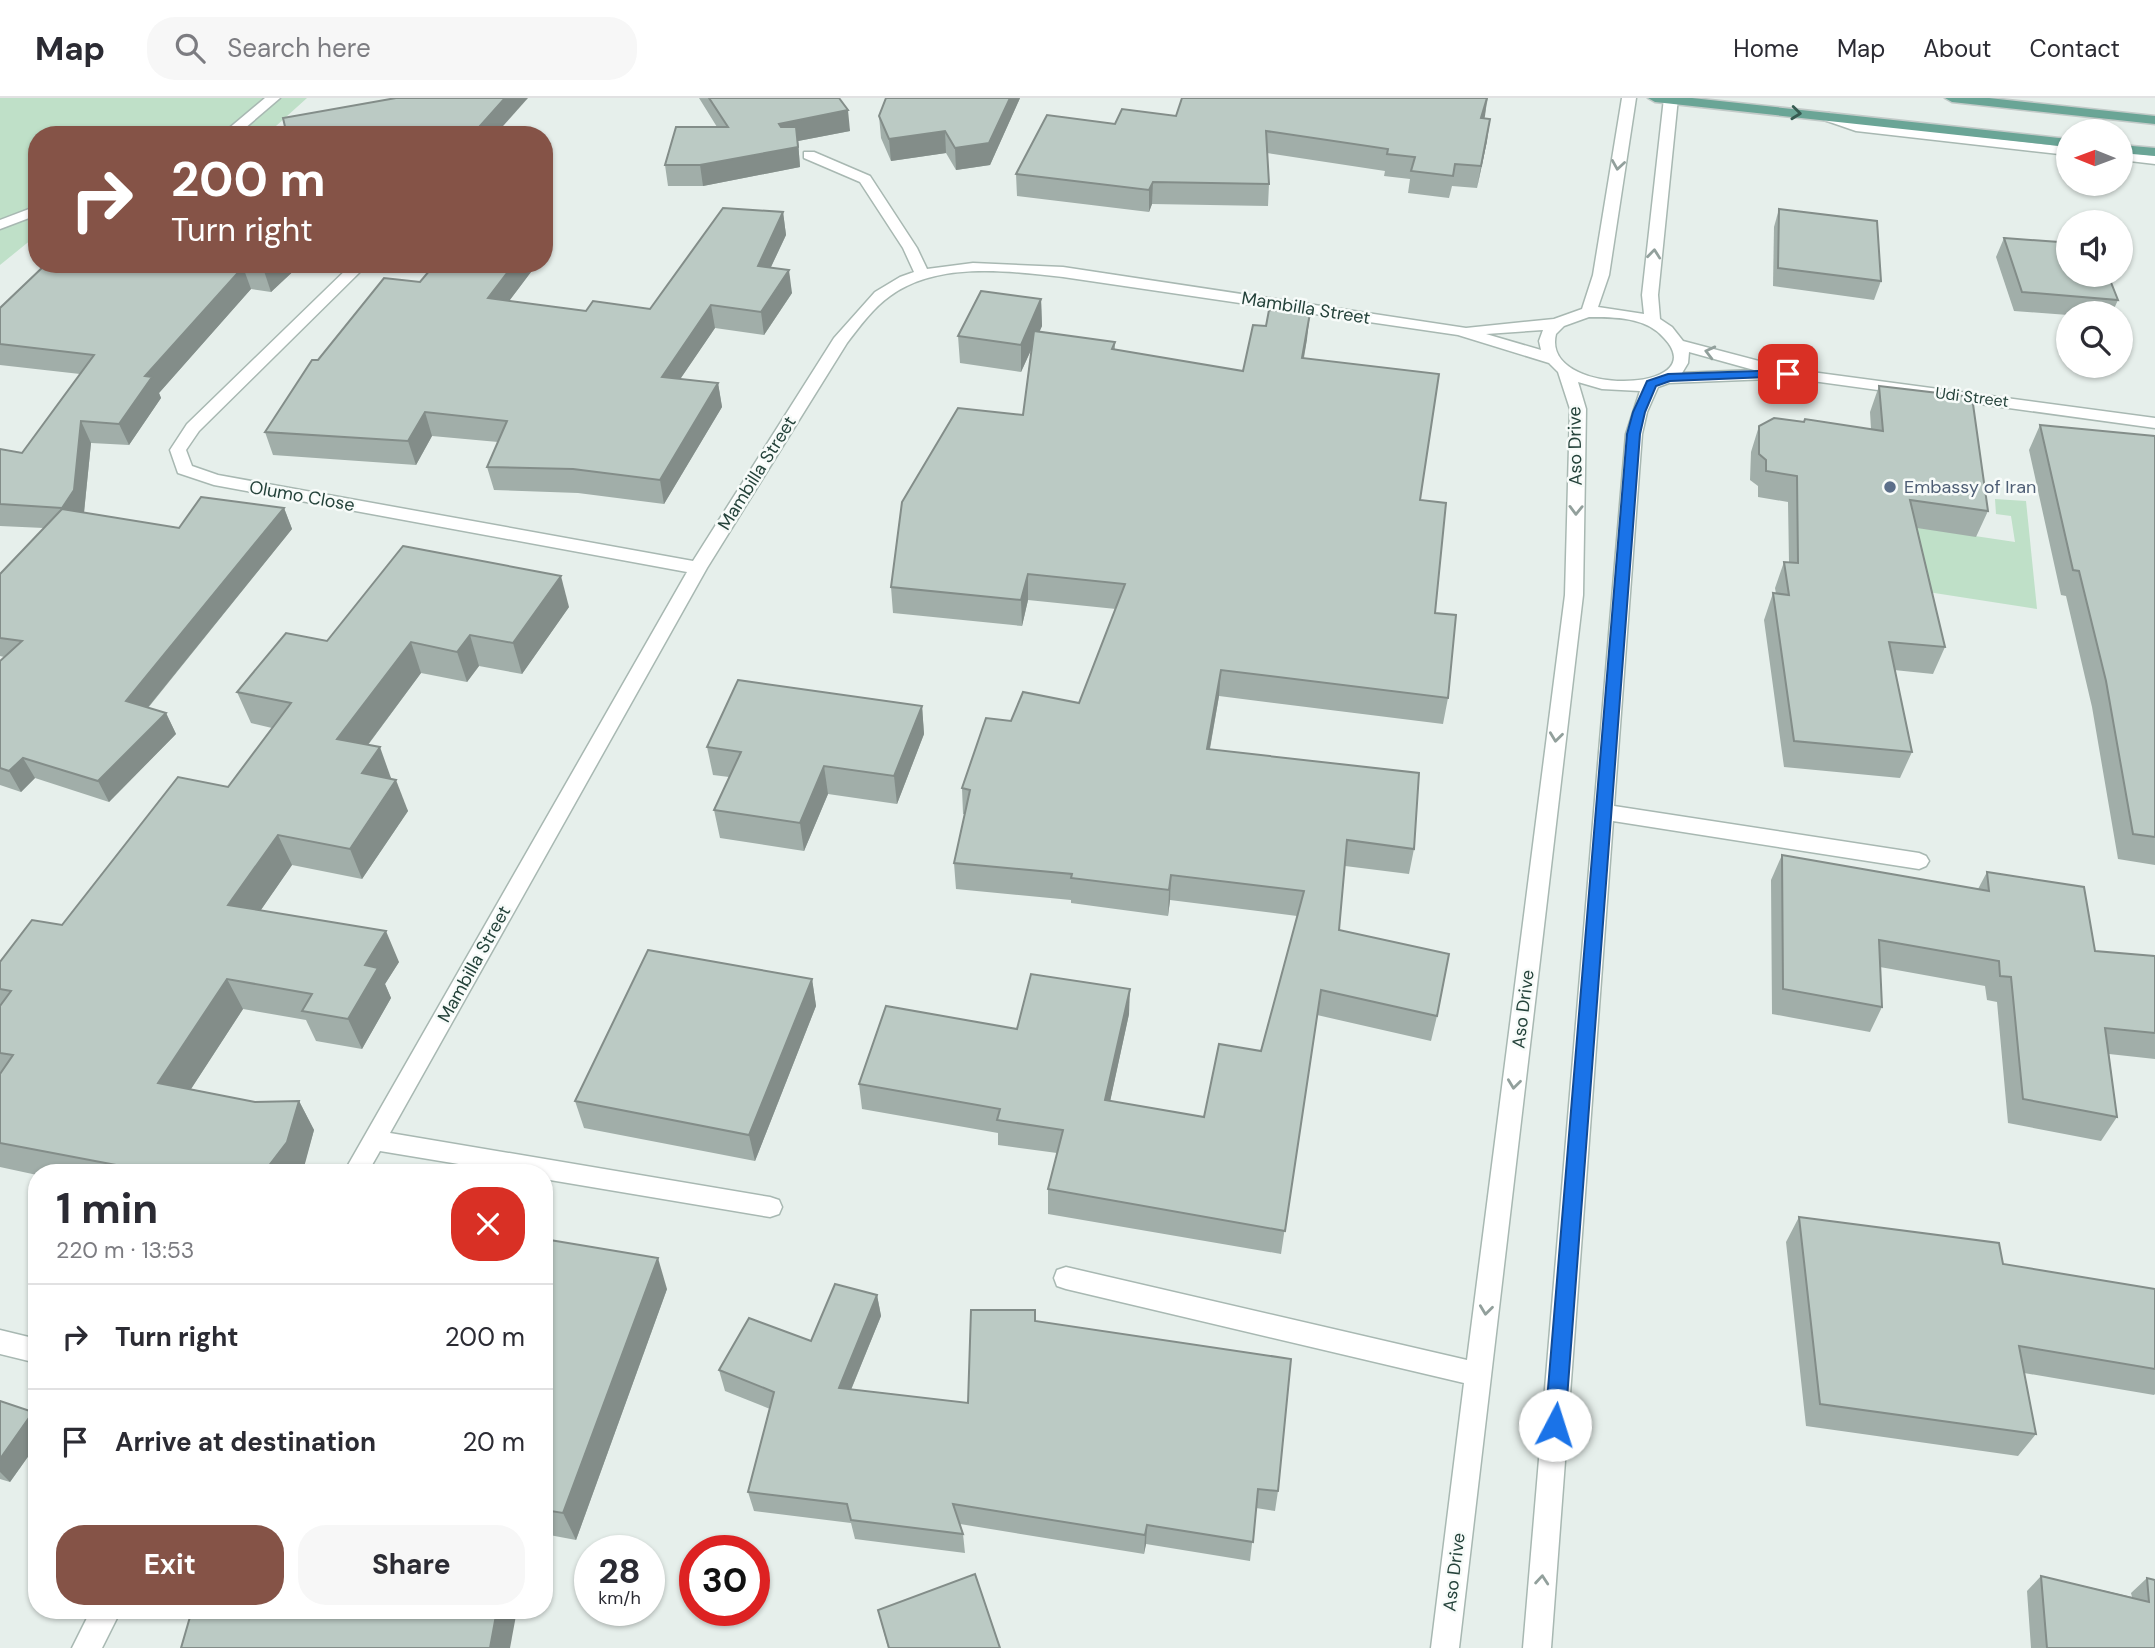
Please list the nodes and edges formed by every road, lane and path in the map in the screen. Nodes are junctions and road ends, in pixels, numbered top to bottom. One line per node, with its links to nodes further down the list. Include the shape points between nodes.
1 (273, 98): 8 (street)
2 (1629, 98): 20 (street, one-way to 20, via 1601,275)
3 (1655, 98): 5 (main road)
4 (1952, 98): 7 (main road)
5 (1671, 99): 6 (main road, one-way to 6); 21 (street, one-way to 5, via 1653,255)
6 (1829, 117): 9 (main road); 10 (street, via 1856,127)
7 (2155, 120)
8 (239, 126)
9 (2056, 142)
10 (2056, 150)
11 (2133, 150): 12 (main road)
12 (2155, 152)
13 (809, 155): 19 (street, via 865,179)
14 (2133, 157): 15 (street)
15 (2155, 160)
16 (28, 214): 17 (street)
17 (0, 225)
18 (352, 273): 29 (street, Olumo Close, via 193,429 178,450 184,468 214,480)
19 (923, 275): 23 (street, Mambilla Street, via 1005,266 1063,272); 29 (street, Mambilla Street, via 890,288 868,306 840,341)
20 (1589, 312): 21 (street); 22 (street)
21 (1652, 322): 24 (street)
22 (1556, 324): 23 (street); 25 (street, Aso Drive, via 1548,334 1547,347)
23 (1460, 331): 25 (street)
24 (1678, 344): 26 (street, one-way to 24); 27 (street, via 1679,368)
25 (1560, 365): 27 (street, via 1585,380 1607,385 1630,387); 40 (street, Aso Drive, one-way to 40, via 1578,409 1574,595)
26 (1788, 374): 27 (street); 28 (street, Udi Street)
27 (1660, 381): 30 (street, via 1639,412 1634,434)
28 (2155, 423)
29 (698, 568): 32 (street, Mambilla Street)
30 (1603, 812): 31 (street); 44 (street, one-way to 30)
31 (1919, 861)
32 (374, 1140): 33 (street, Mambilla Street); 34 (street)
33 (360, 1164)
34 (515, 1164)
35 (553, 1170): 36 (street)
36 (769, 1207)
37 (1066, 1278): 40 (street)
38 (0, 1342): 39 (street)
39 (28, 1349)
40 (1478, 1374): 43 (street, Aso Drive)
41 (102, 1619): 42 (street)
42 (86, 1648)
43 (1445, 1648)
44 (1537, 1648)

